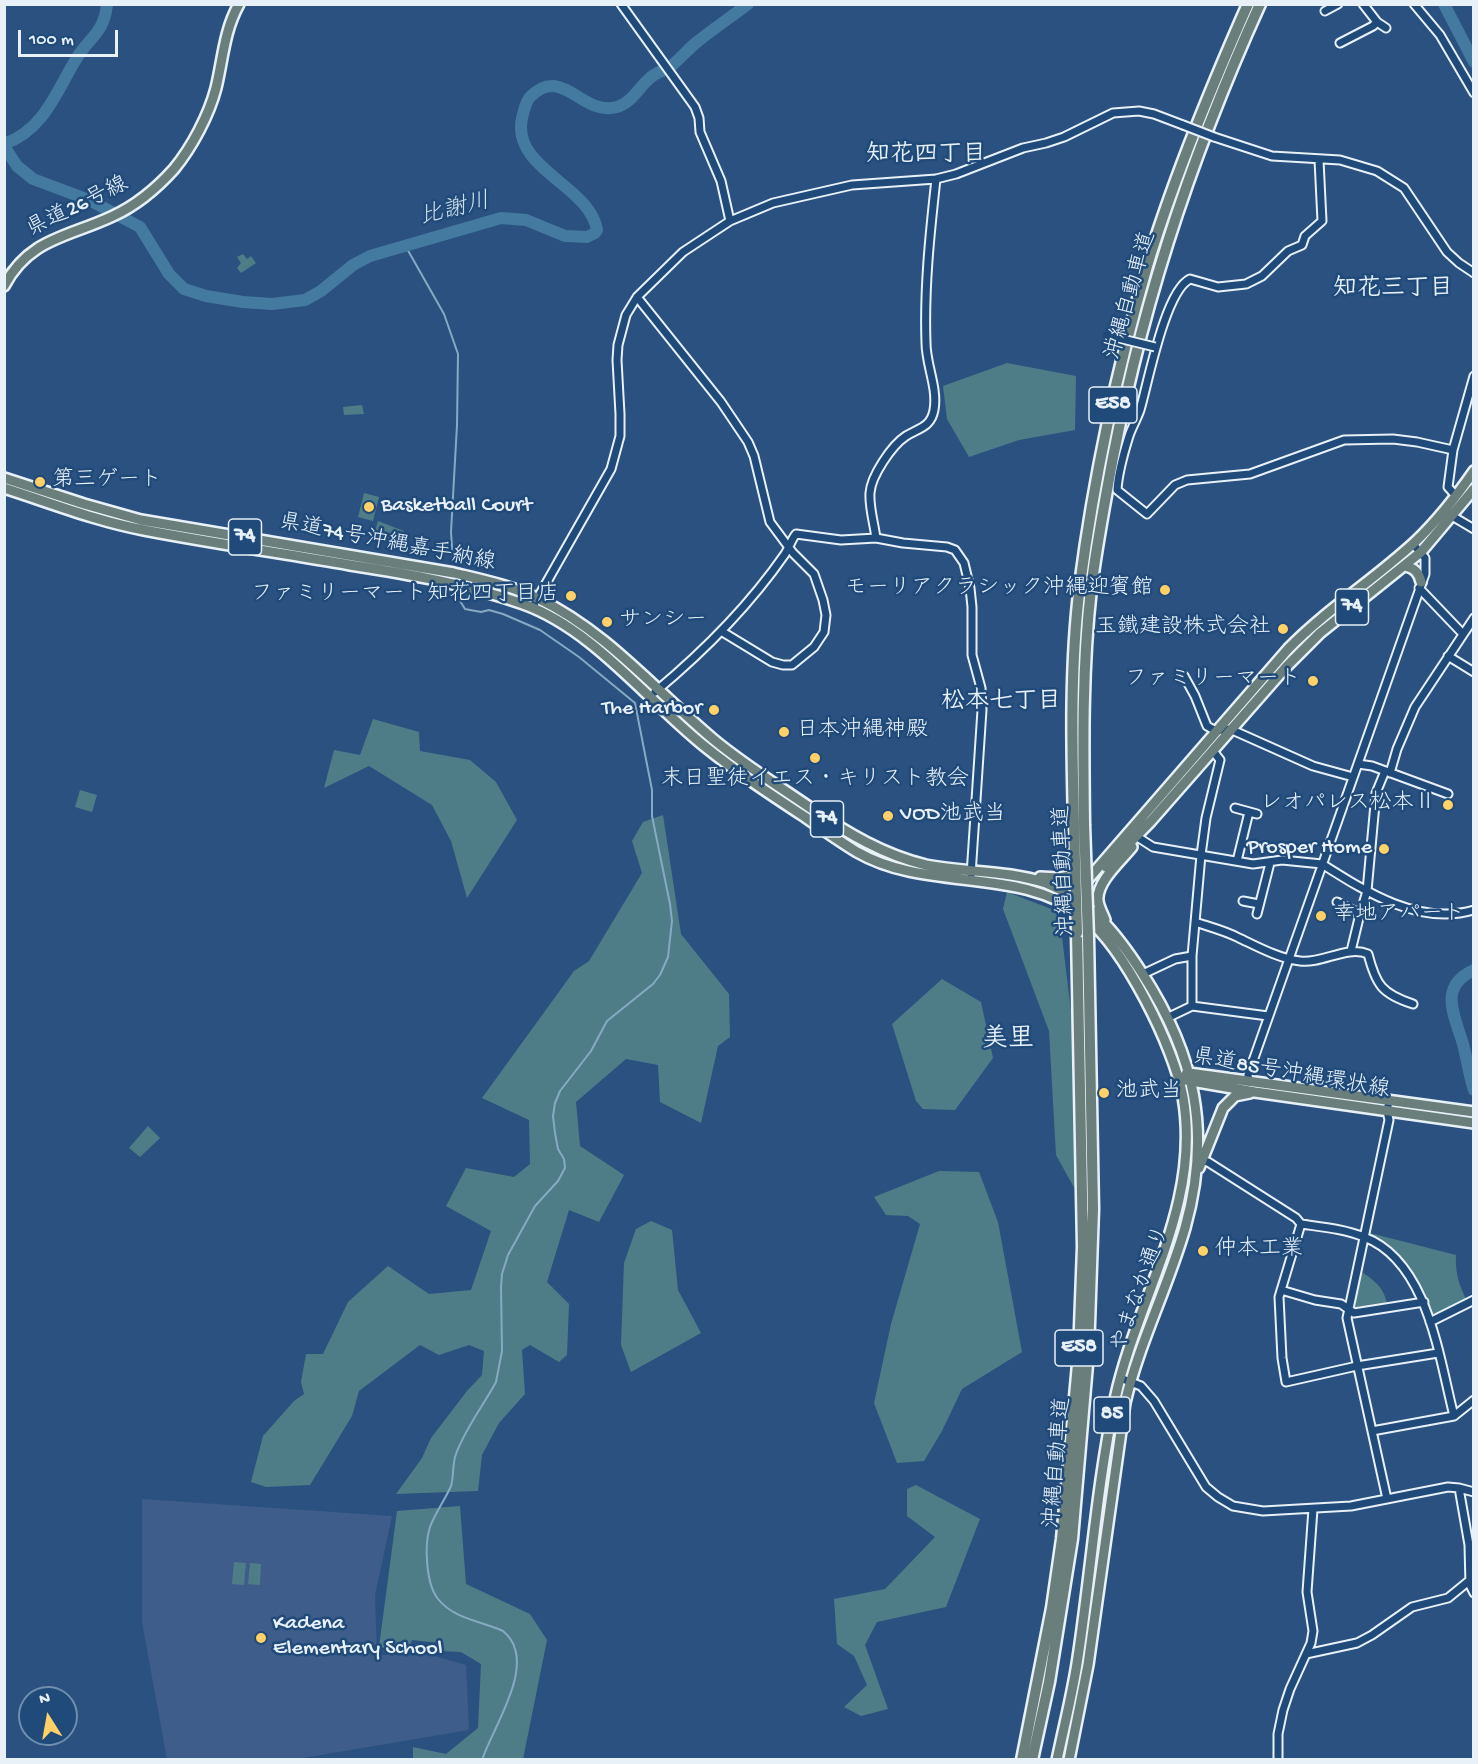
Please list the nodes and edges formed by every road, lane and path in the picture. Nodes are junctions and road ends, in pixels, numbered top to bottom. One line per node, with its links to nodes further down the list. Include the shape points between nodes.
1 (239, 4): 17 (main road, 県道26号線, via 226,35 212,100 187,151 159,184 130,207 38,247 20,262)
2 (621, 4): 15 (street, via 695,107)
3 (1248, 4): 57 (highway, 沖縄自動車道 / E58, via 1178,175 1147,266 1115,392 1080,586 1072,703)
4 (1260, 4): 57 (highway, 沖縄自動車道 / E58, via 1187,180 1158,268 1125,395 1091,588)
5 (1338, 4): 8 (street)
6 (1363, 4): 9 (street)
7 (1414, 4): 12 (street, via 1440,35)
8 (1325, 10)
9 (1377, 21): 10 (street); 11 (street)
10 (1386, 27)
11 (1340, 43)
12 (1473, 93)
13 (1319, 160): 14 (street, bridge, via 1272,156 1139,111 1113,113 1064,137); 16 (street, via 1360,165 1393,179 1414,201 1447,252); 20 (street, via 1322,221 1305,236 1302,245 1288,251 1262,276 1246,284 1218,287 1186,280)
14 (936, 179): 15 (street, via 824,190 773,203); 31 (street, via 925,339 934,409 925,427 899,442 875,476 870,491)
15 (730, 221): 18 (street, via 683,252)
16 (1473, 273)
17 (4, 286)
18 (637, 297): 33 (street, via 748,442 770,522); 37 (street, via 626,315 618,345 620,436 611,469)
19 (1106, 335): 20 (street, bridge)
20 (1155, 347): 22 (street, via 1117,490 1147,514 1175,485 1187,480 1250,474 1344,440 1417,441)
21 (1473, 376): 22 (street)
22 (1453, 450): 27 (street, via 1448,487)
23 (1473, 471): 27 (main road, 74)
24 (4, 478): 37 (main road, 県道74号沖縄嘉手納線 / 74, via 141,520 454,573)
25 (5, 488): 38 (main road, 県道74号沖縄嘉手納線 / 74, via 79,514 141,529 414,576)
26 (1473, 489): 28 (main road, 74)
27 (1456, 496): 32 (main road, 74)
28 (1470, 500): 29 (main road, 74)
29 (1452, 516): 30 (street); 34 (main road, 74)
30 (1473, 529)
31 (876, 538): 33 (street, via 841,540 796,534); 64 (street, via 947,547 955,550 964,563 972,607 972,655 982,710)
32 (1413, 544): 34 (street); 48 (main road, 74, via 1312,625)
33 (789, 548): 40 (street); 40 (street, via 814,574 823,600 826,623 814,647 792,665 783,665)
34 (1421, 552): 35 (main road, 74); 36 (street, via 1426,565)
35 (1405, 566): 36 (main road, via 1416,570); 47 (main road, 74, via 1320,633)
36 (1420, 585): 41 (street); 50 (street)
37 (538, 598): 38 (street); 45 (main road, 県道74号沖縄嘉手納線 / 74, via 606,643)
38 (532, 608): 46 (main road, 県道74号沖縄嘉手納線 / 74, via 599,652)
39 (1473, 618): 41 (street)
40 (721, 631): 45 (street)
41 (1463, 633): 42 (street)
42 (1448, 656): 43 (street); 51 (street, via 1415,707)
43 (1473, 672)
44 (1184, 676): 48 (street, via 1207,726)
45 (658, 690): 46 (street); 64 (main road, 県道74号沖縄嘉手納線 / 74, via 715,741 862,841 927,865)
46 (650, 697): 66 (main road, 県道74号沖縄嘉手納線 / 74, via 711,751 857,852 925,875)
47 (1230, 729): 48 (street); 49 (main road, 74); 52 (street, via 1313,766)
48 (1216, 731): 59 (main road, 74)
49 (1213, 751): 58 (main road, 74); 60 (street, via 1220,760)
50 (1358, 764): 51 (street); 52 (street)
51 (1387, 772): 53 (street); 67 (street, via 1376,794)
52 (1353, 777): 63 (street)
53 (1448, 794)
54 (1235, 808): 55 (street)
55 (1249, 812): 56 (street); 61 (street)
56 (1257, 814)
57 (1079, 824): 78 (highway, 沖縄自動車道 / E58, bridge)
58 (1137, 837): 60 (street, via 1153,846); 68 (main road, 74); 76 (main road, via 1101,886 1098,899)
59 (1110, 852): 65 (main road, via 1074,876); 68 (main road, 74)
60 (1201, 855): 61 (street); 77 (street)
61 (1237, 861): 62 (street)
62 (1270, 863): 63 (street, via 1282,860); 71 (street)
63 (1322, 864): 67 (street); 81 (street)
64 (971, 870): 65 (main road, 県道74号沖縄嘉手納線 / 74); 66 (street)
65 (1029, 878): 68 (main road, 県道74号沖縄嘉手納線 / 74)
66 (971, 881): 72 (main road, 県道74号沖縄嘉手納線 / 74, via 1019,886)
67 (1368, 891): 73 (street, via 1424,912 1452,914); 75 (street)
68 (1076, 898): 72 (main road, 74); 76 (main road, やまなか通り / 85)
69 (1243, 901): 71 (street)
70 (1337, 902): 75 (street)
71 (1259, 904): 74 (street)
72 (1069, 906): 87 (main road, やまなか通り / 85, via 1097,927 1118,955 1154,1018)
73 (1473, 910)
74 (1257, 914)
75 (1359, 914): 79 (street)
76 (1106, 922): 82 (main road, やまなか通り / 85)
77 (1195, 922): 80 (street); 81 (street)
78 (1082, 935): 120 (highway, 沖縄自動車道 / E58, via 1083,1236 1079,1353 1062,1539); 121 (highway, 沖縄自動車道 / E58, via 1093,1209 1088,1353 1072,1539)
79 (1351, 951): 81 (street, via 1301,962); 83 (street, via 1368,954 1383,988 1395,998)
80 (1192, 956): 82 (street, via 1175,959); 84 (street)
81 (1289, 958): 85 (street)
82 (1143, 974): 86 (main road, やまなか通り / 85)
83 (1413, 1004)
84 (1192, 1006): 85 (street); 86 (street)
85 (1268, 1016): 89 (street)
86 (1167, 1018): 88 (main road, やまなか通り / 85)
87 (1178, 1077): 88 (main road, 県道85号沖縄環状線); 106 (main road, やまなか通り / 85, via 1186,1130 1184,1181 1168,1240)
88 (1190, 1077): 89 (main road, 県道85号沖縄環状線); 90 (main road, 県道85号沖縄環状線); 96 (main road, やまなか通り / 85, via 1198,1129)
89 (1249, 1082): 91 (main road, 県道85号沖縄環状線)
90 (1256, 1092): 92 (main road, 県道85号沖縄環状線); 95 (main road, via 1235,1096 1223,1108)
91 (1389, 1101): 92 (street); 93 (main road, 県道85号沖縄環状線)
92 (1387, 1111): 94 (main road, 県道85号沖縄環状線); 98 (street, via 1389,1120)
93 (1469, 1112)
94 (1470, 1122)
95 (1203, 1161): 96 (main road); 97 (street)
96 (1197, 1173): 107 (main road, やまなか通り / 85, via 1185,1229)
97 (1301, 1224): 98 (street); 99 (street)
98 (1365, 1237): 101 (street, via 1401,1264); 102 (street)
99 (1281, 1290): 102 (street, via 1341,1304); 105 (street, via 1286,1382)
100 (1473, 1300): 103 (street)
101 (1424, 1302): 102 (street); 103 (street)
102 (1349, 1311): 105 (street)
103 (1430, 1322): 104 (street)
104 (1438, 1353): 105 (street); 109 (street)
105 (1357, 1366): 110 (street)
106 (1120, 1378): 107 (street); 118 (main road, やまなか通り / 85)
107 (1130, 1382): 114 (street, via 1141,1386 1154,1401 1196,1472 1218,1497 1246,1510); 119 (main road, やまなか通り / 85)
108 (1473, 1400): 109 (street)
109 (1454, 1416): 110 (street)
110 (1372, 1431): 113 (street)
111 (1459, 1488): 112 (street); 113 (street); 115 (street, via 1469,1545)
112 (1473, 1492)
113 (1387, 1499): 114 (street)
114 (1313, 1509): 117 (street, via 1307,1592 1313,1631)
115 (1470, 1580): 116 (street); 117 (street, via 1448,1598 1412,1607 1358,1643)
116 (1473, 1593)
117 (1306, 1654): 124 (street, via 1283,1710)
118 (1077, 1663): 119 (main road); 122 (main road, やまなか通り / 85)
119 (1088, 1665): 123 (main road, やまなか通り / 85)
120 (1022, 1760)
121 (1032, 1760)
122 (1057, 1760)
123 (1069, 1760)
124 (1278, 1760)

